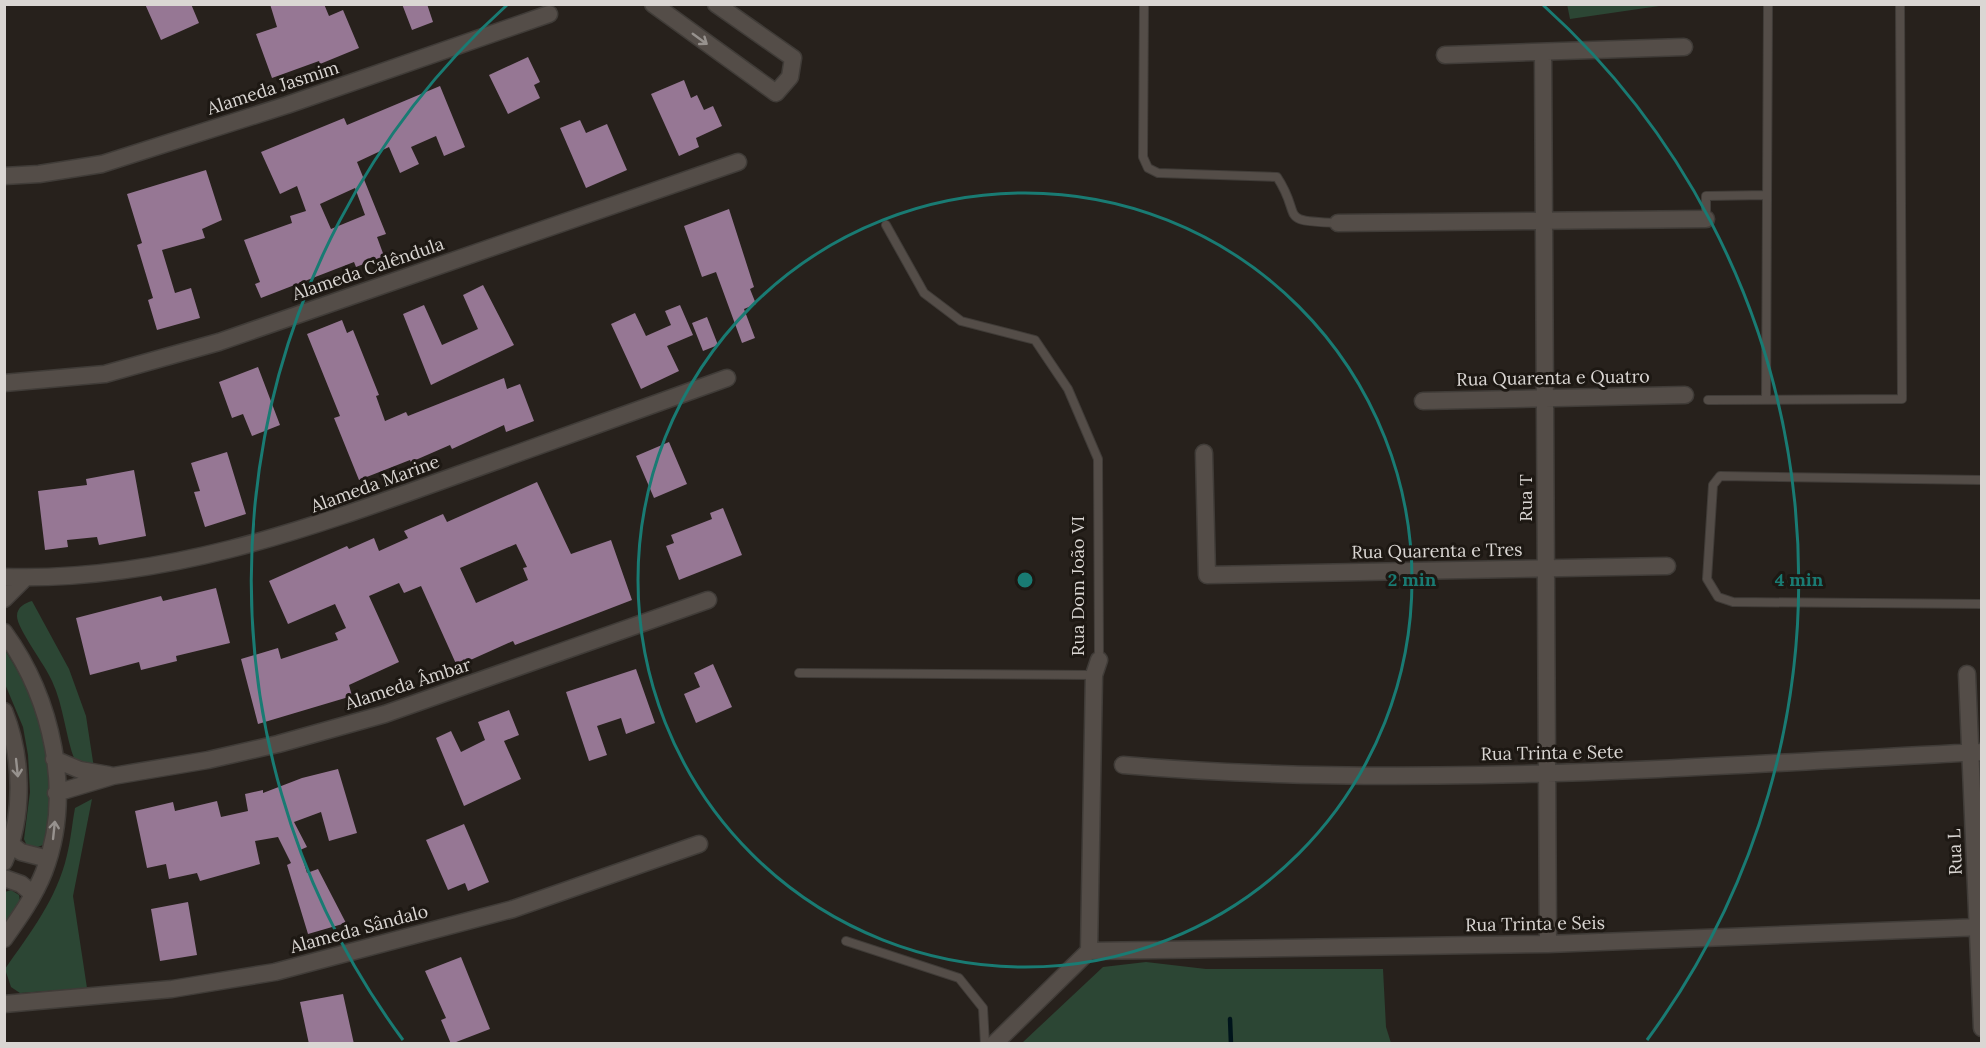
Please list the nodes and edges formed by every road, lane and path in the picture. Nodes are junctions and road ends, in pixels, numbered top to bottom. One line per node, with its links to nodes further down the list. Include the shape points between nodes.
1 (653, 4): 2 (street, one-way to 2, via 776,93 790,78 793,58)
2 (716, 4)
3 (1144, 4): 15 (lane, via 1143,157 1148,168 1158,173 1277,177 1295,218 1303,222)
4 (1768, 4): 12 (lane)
5 (1900, 4): 22 (lane, via 1902,399)
6 (549, 14): 11 (street, Alameda Jasmim, via 102,164)
7 (1684, 47): 8 (street)
8 (1543, 52): 9 (street); 14 (street, Rua T)
9 (1445, 55)
10 (738, 162): 18 (street, Alameda Calêndula, via 219,342 105,374)
11 (4, 176)
12 (1767, 195): 13 (lane, via 1706,196); 22 (lane)
13 (1706, 219): 14 (street)
14 (1544, 220): 15 (street); 20 (street, Rua T)
15 (1338, 223)
16 (885, 225): 34 (lane, Rua Dom João VI, via 924,293 961,321 1035,340 1068,389 1098,459)
17 (727, 378): 29 (street, Alameda Marine, via 308,529 218,554 80,576)
18 (4, 383)
19 (1685, 395): 20 (street, Rua Quarenta e Quatro)
20 (1545, 398): 23 (street, Rua Quarenta e Quatro); 27 (street, Rua T)
21 (1708, 400): 22 (lane)
22 (1766, 400)
23 (1423, 401)
24 (1204, 453): 27 (street, Rua Quarenta e Tres, via 1208,575)
25 (1982, 480): 32 (lane, via 1720,476 1713,485 1707,579 1718,597 1733,602)
26 (1667, 566): 27 (street, Rua Quarenta e Tres)
27 (1546, 568): 41 (street, Rua T)
28 (4, 577): 29 (street, Alameda Marine)
29 (25, 578): 30 (street)
30 (4, 599)
31 (708, 600): 42 (street, Alameda Âmbar, via 385,714 208,760)
32 (1982, 604)
33 (4, 632): 39 (street, via 20,653 40,696)
34 (1096, 667): 35 (lane); 54 (street, Rua Dom João VI)
35 (799, 673)
36 (1967, 674): 38 (street, Rua L)
37 (4, 711): 45 (street, one-way to 45, via 11,726 18,770 18,812)
38 (1976, 753): 41 (street, Rua Trinta e Sete); 50 (street, Rua L)
39 (54, 759): 42 (street, Alameda Âmbar, via 80,770); 43 (street)
40 (1124, 765): 41 (street, Rua Trinta e Sete, via 1223,774)
41 (1547, 775): 53 (street, Rua T)
42 (112, 776): 43 (street, Alameda Âmbar)
43 (56, 793): 46 (street, one-way to 43, via 54,837)
44 (699, 844): 55 (street, Alameda Sândalo, via 513,909 275,972 171,989)
45 (12, 845): 46 (street, via 21,852); 47 (street)
46 (48, 859): 49 (street)
47 (4, 862)
48 (4, 878): 49 (street)
49 (33, 894): 51 (street)
50 (1979, 928): 53 (street, Rua Trinta e Seis); 56 (street, Rua L)
51 (4, 939)
52 (846, 941): 57 (lane, via 959,978 983,1008)
53 (1548, 944): 54 (street, Rua Trinta e Seis)
54 (1089, 951): 58 (street)
55 (9, 1000)
56 (1982, 1028)
57 (985, 1044)
58 (994, 1044)

